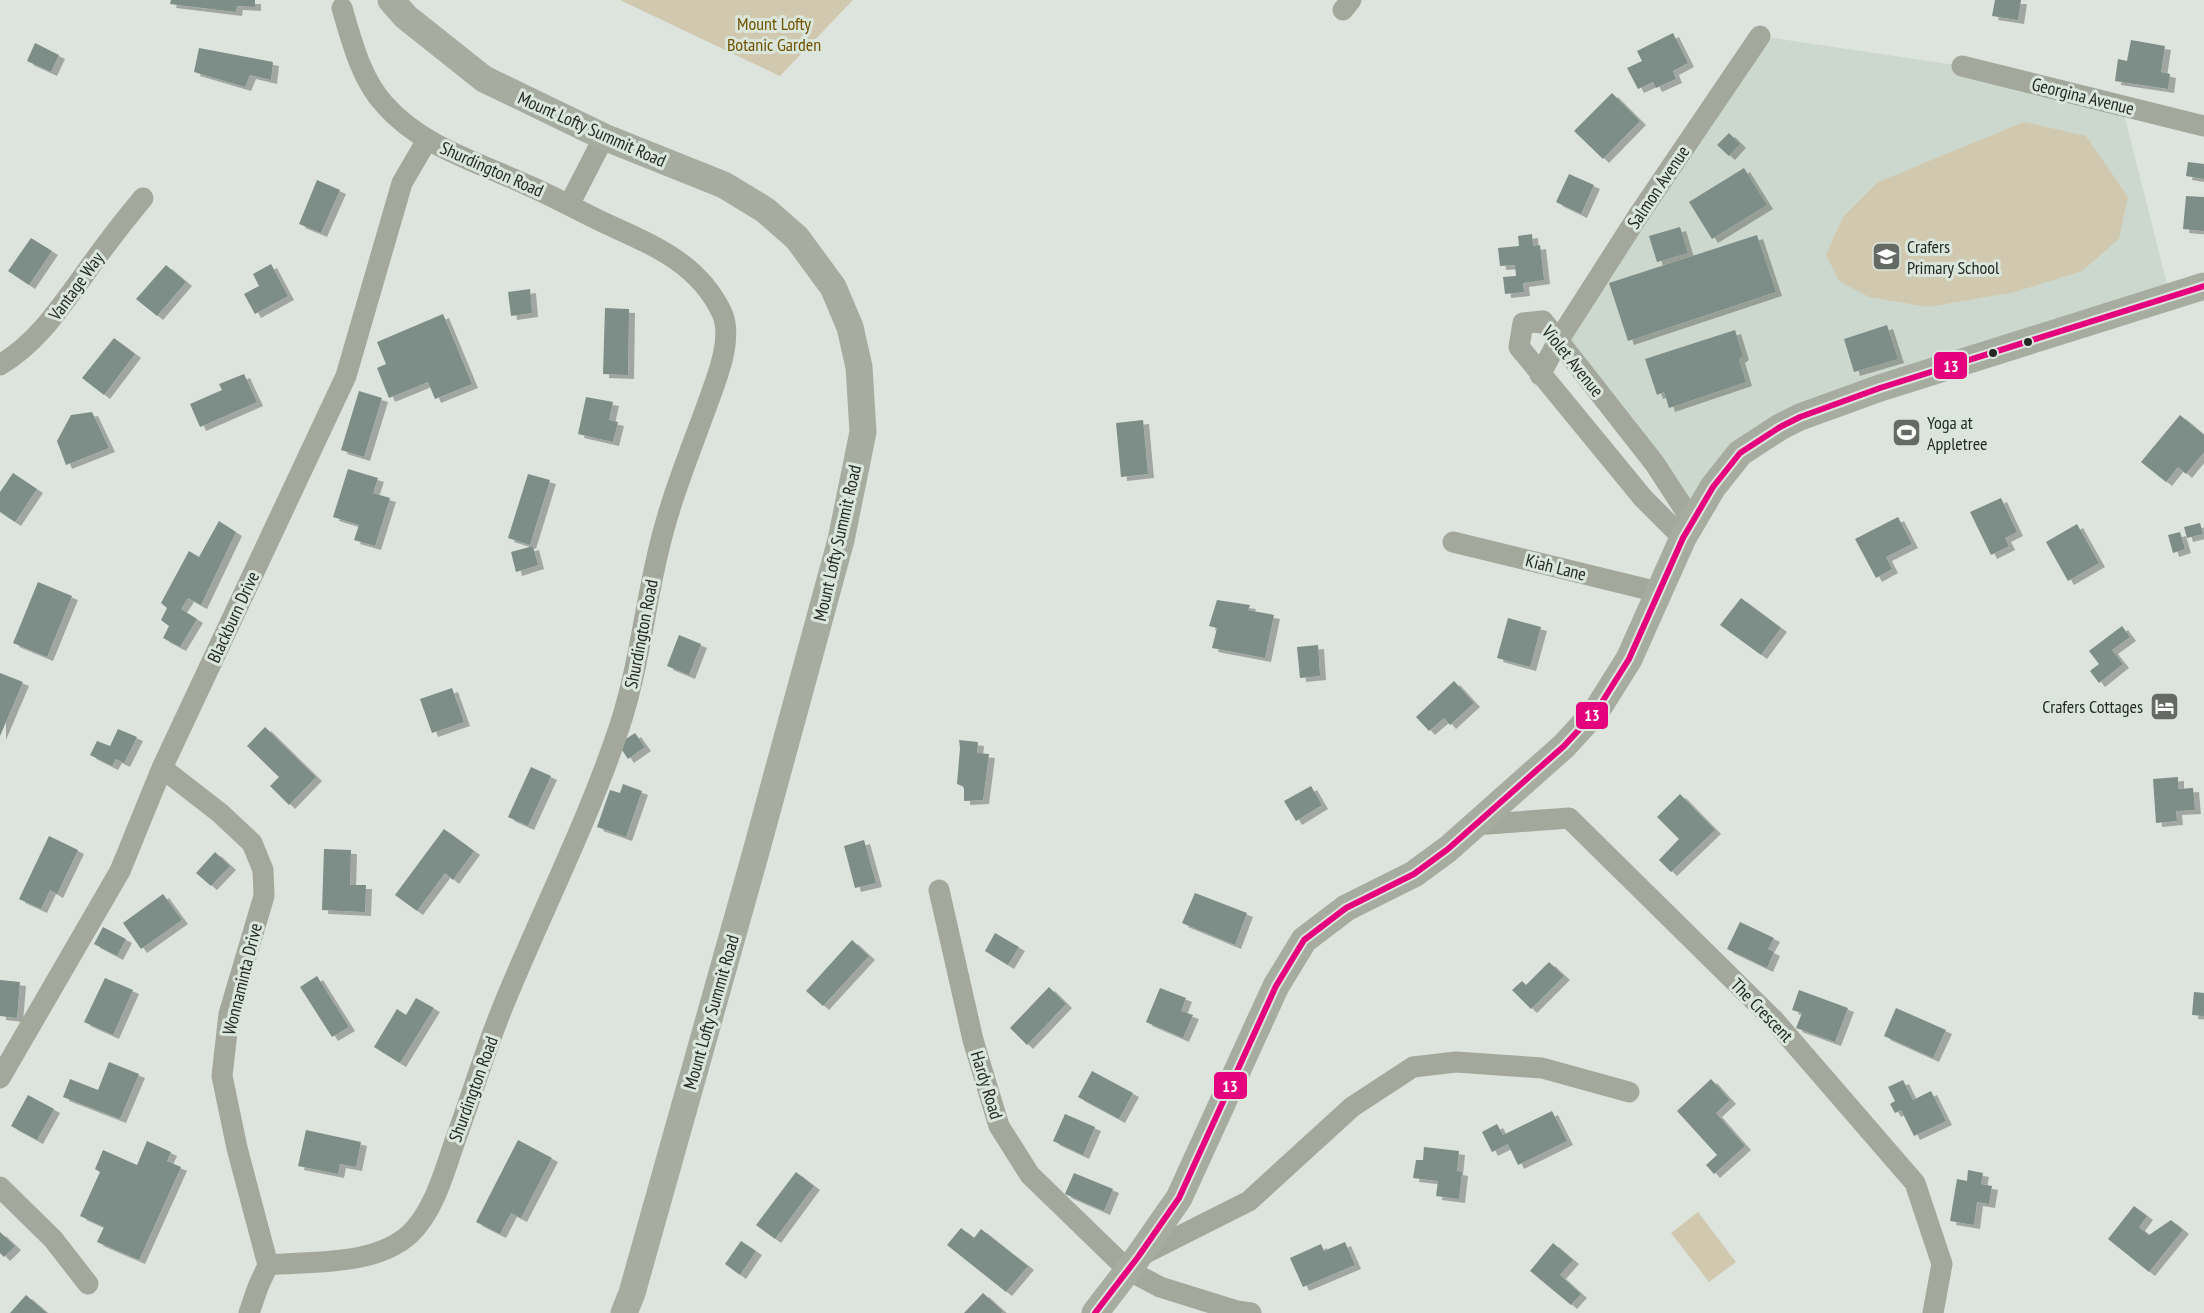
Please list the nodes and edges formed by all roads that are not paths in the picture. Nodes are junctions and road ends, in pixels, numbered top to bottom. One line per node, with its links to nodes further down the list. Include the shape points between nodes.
1 (391, 0): 6 (main road, Mount Lofty Summit Road, via 406,17 484,79)
2 (342, 8): 7 (street, Shurdington Road, via 366,77 383,103)
3 (1760, 36): 11 (street, Salmon Avenue)
4 (1962, 66): 5 (street, Georgina Avenue)
5 (2204, 126)
6 (604, 137): 9 (street); 27 (main road, Mount Lofty Summit Road, via 724,185 765,210 797,238 833,287 850,327 859,367 863,432 841,540 742,905)
7 (427, 140): 9 (street, Shurdington Road); 17 (street, Blackburn Drive, via 402,183 346,376)
8 (143, 198): 12 (street, Vantage Way, via 45,328)
9 (569, 205): 24 (street, Shurdington Road, via 691,269 725,319 724,355 666,518 633,684 578,834 505,1002 430,1205 412,1232 393,1246 361,1258)
10 (2204, 286): 14 (main road, via 1892,384 1800,417 1740,453 1713,487)
11 (1558, 341): 13 (street, Salmon Avenue); 13 (street, Violet Avenue, via 1544,321 1524,323 1519,347); 14 (street, Violet Avenue, via 1655,464)
12 (0, 365)
13 (1540, 375): 14 (street, Violet Avenue, via 1643,498)
14 (1688, 530): 16 (main road)
15 (1453, 542): 16 (street, Kiah Lane)
16 (1658, 592): 18 (main road, via 1629,659 1597,710 1564,746)
17 (162, 768): 20 (street, Blackburn Drive, via 120,871); 24 (street, Wonnaminta Drive, via 252,843 264,870 264,896 229,1014 222,1076)
18 (1475, 825): 23 (main road, via 1414,874 1346,908 1304,940 1276,986 1179,1198); 30 (street, The Crescent, via 1569,818 1774,1020 1915,1183 1942,1264)
19 (939, 891): 23 (street, Hardy Road, via 973,1040 999,1126 1030,1175)
20 (0, 1078)
21 (1629, 1092): 23 (street, via 1542,1068 1456,1062 1413,1067 1352,1107 1249,1201)
22 (0, 1188): 25 (street, via 53,1239)
23 (1133, 1264): 28 (main road); 29 (street, Hardy Road, via 1160,1287)
24 (268, 1265): 26 (street)
25 (88, 1284)
26 (249, 1313)
27 (624, 1313)
28 (1095, 1313)
29 (1251, 1313)
30 (1933, 1313)

